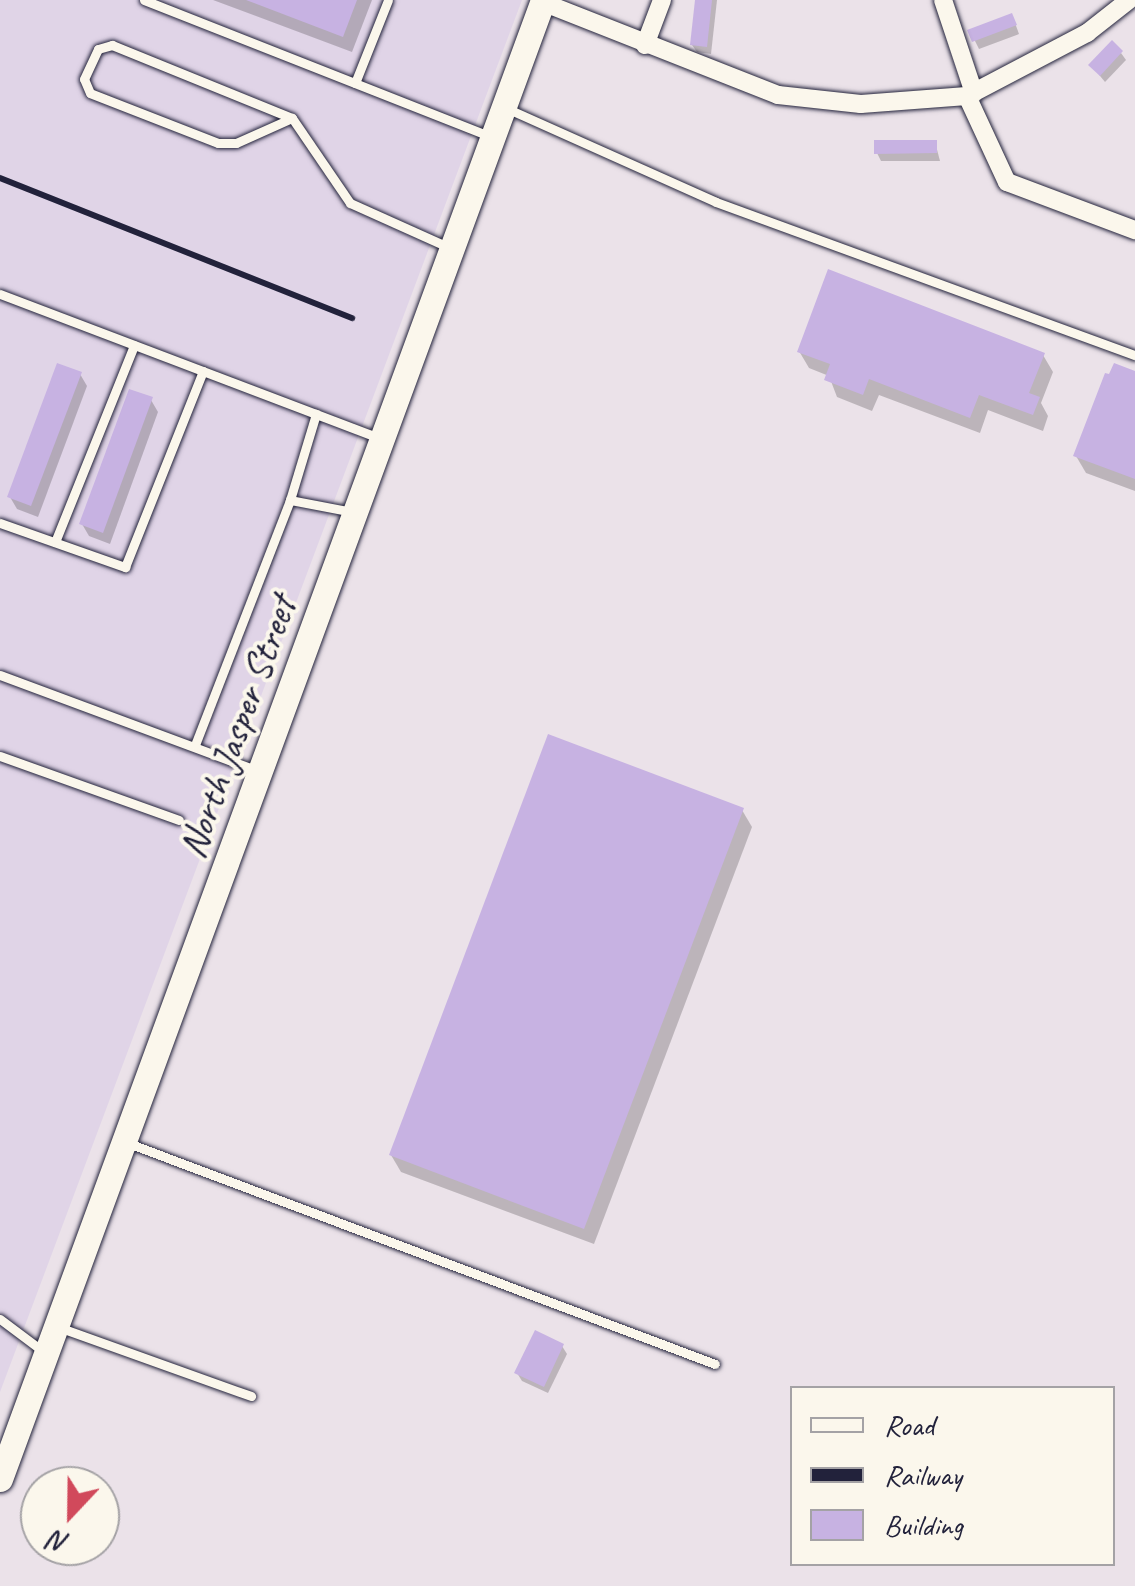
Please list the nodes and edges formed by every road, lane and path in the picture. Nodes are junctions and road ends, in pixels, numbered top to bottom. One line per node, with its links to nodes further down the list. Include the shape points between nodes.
1 (144, 0): 8 (lane)
2 (388, 0): 8 (lane)
3 (662, 0): 7 (street)
4 (944, 0): 9 (street)
5 (1130, 0): 9 (street, via 1087,34)
6 (542, 1): 7 (street); 10 (street, North Jasper Street)
7 (646, 45): 9 (street, via 778,95 861,104)
8 (355, 83): 12 (lane)
9 (970, 94): 13 (street, via 1007,182)
10 (504, 107): 12 (street, North Jasper Street); 17 (lane, via 677,187)
11 (292, 118): 11 (lane, via 112,45 98,49 84,80 90,92 218,142 236,142); 14 (lane, via 350,202)
12 (493, 137): 14 (street, North Jasper Street)
13 (1135, 230)
14 (452, 249): 20 (street, North Jasper Street)
15 (0, 294): 16 (lane)
16 (134, 345): 18 (lane); 24 (lane)
17 (1135, 355)
18 (202, 371): 19 (lane); 24 (lane, via 125,567)
19 (316, 414): 20 (lane); 21 (lane)
20 (382, 440): 22 (street, North Jasper Street)
21 (290, 500): 22 (lane); 26 (lane)
22 (355, 512): 28 (street, North Jasper Street)
23 (0, 523): 24 (lane)
24 (55, 542)
25 (0, 675): 26 (lane)
26 (195, 746): 28 (lane)
27 (0, 756): 29 (lane)
28 (260, 772): 30 (street, North Jasper Street)
29 (179, 820)
30 (124, 1141): 32 (street, North Jasper Street); 34 (lane)
31 (0, 1319): 33 (lane)
32 (56, 1327): 33 (street, North Jasper Street); 35 (lane)
33 (46, 1354): 36 (street, North Jasper Street)
34 (715, 1364)
35 (251, 1396)
36 (0, 1479)

